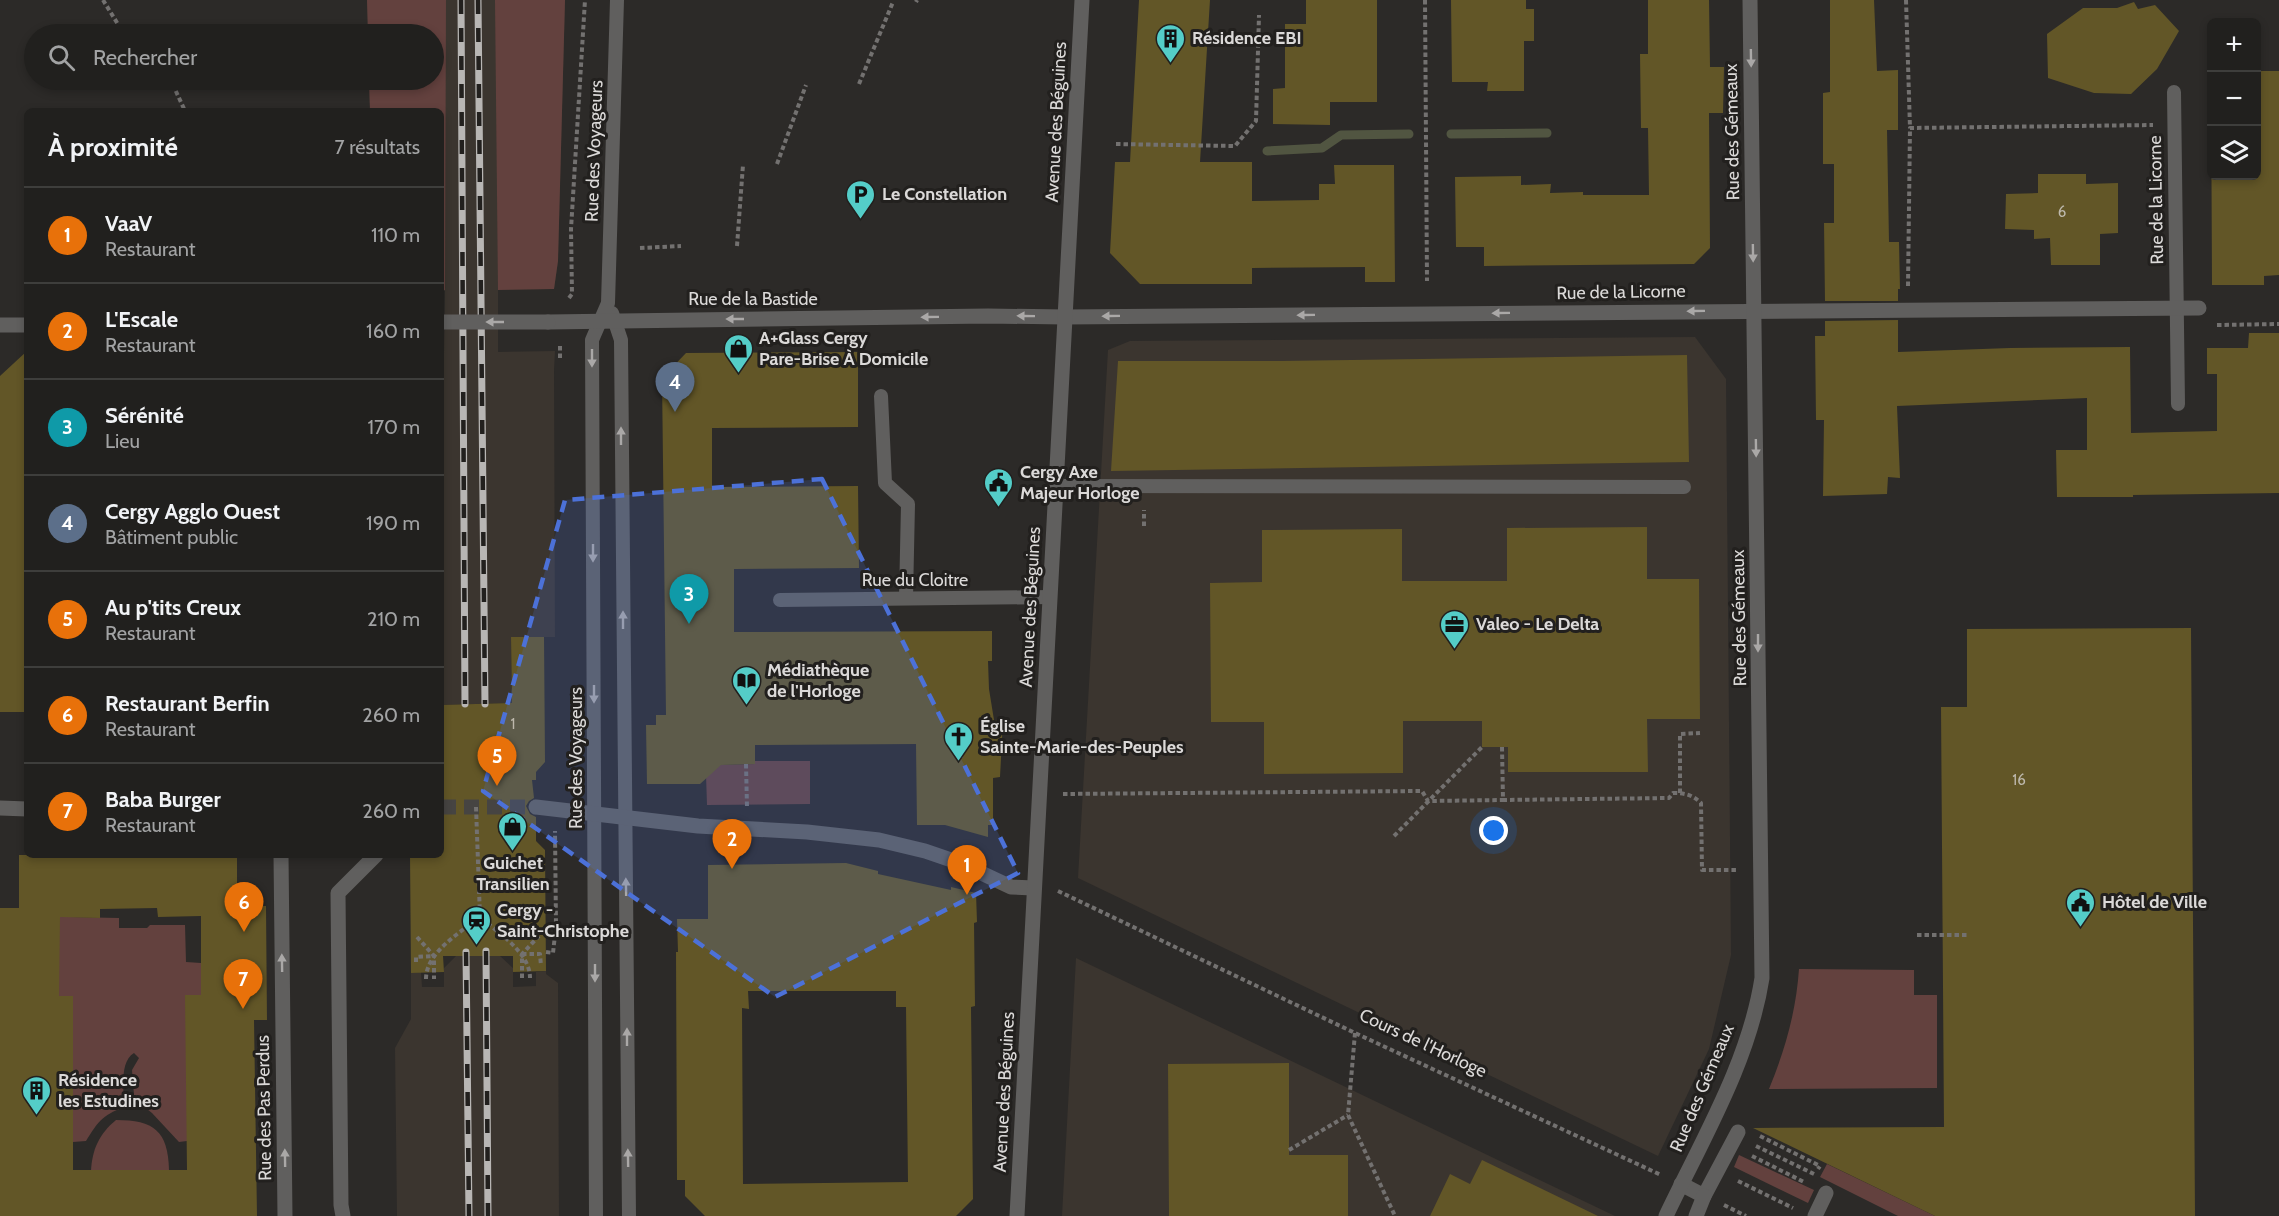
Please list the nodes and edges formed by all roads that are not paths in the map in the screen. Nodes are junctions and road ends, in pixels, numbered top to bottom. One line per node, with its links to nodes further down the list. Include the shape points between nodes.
1 (617, 0): 9 (lane, Rue des Voyageurs)
2 (1082, 0): 8 (street, Avenue des Béguines)
3 (1750, 0): 7 (street, Rue des Gémeaux, one-way to 7)
4 (2174, 92): 5 (lane, Rue de la Licorne)
5 (2177, 308): 6 (street, Rue de la Licorne); 7 (street, Rue de la Licorne); 14 (lane, Rue de la Licorne)
6 (2199, 308)
7 (1754, 311): 8 (street, Rue de la Licorne, one-way to 8); 29 (street, Rue des Gémeaux, one-way to 29, via 1762,978 1755,1011 1726,1092)
8 (1065, 317): 9 (street, Rue de la Bastide, one-way to 9); 15 (street, Avenue des Béguines)
9 (607, 320): 10 (street, Rue de la Bastide, one-way to 10, bridge); 23 (lane, Rue des Voyageurs, one-way to 23, via 592,340); 24 (lane, Rue des Voyageurs, one-way to 9, via 621,340)
10 (444, 322)
11 (0, 325): 12 (street)
12 (24, 325)
13 (881, 396): 18 (lane, via 885,483 908,504)
14 (2178, 404)
15 (1056, 486): 16 (lane); 17 (street, Avenue des Béguines)
16 (1684, 487)
17 (1050, 597): 18 (lane, Rue du Cloitre); 27 (street, Avenue des Béguines)
18 (906, 598): 19 (lane, Rue du Cloitre)
19 (780, 600)
20 (536, 807): 23 (street)
21 (0, 808): 22 (street)
22 (24, 809)
23 (595, 814): 24 (street); 35 (lane, Rue des Voyageurs, one-way to 35)
24 (625, 817): 27 (street, via 879,840 960,863 1011,887); 36 (lane, Rue des Voyageurs, one-way to 24)
25 (281, 858): 33 (street, Rue des Pas Perdus, one-way to 25)
26 (373, 858): 34 (street, via 338,893)
27 (1034, 888): 37 (street, Avenue des Béguines)
28 (1744, 1131): 31 (street)
29 (1681, 1184): 31 (street); 38 (street, Rue des Gémeaux)
30 (1826, 1193): 32 (street)
31 (1711, 1199): 39 (street)
32 (1809, 1214)
33 (285, 1216)
34 (343, 1216)
35 (596, 1216)
36 (629, 1216)
37 (1017, 1216)
38 (1666, 1216)
39 (1696, 1216)

